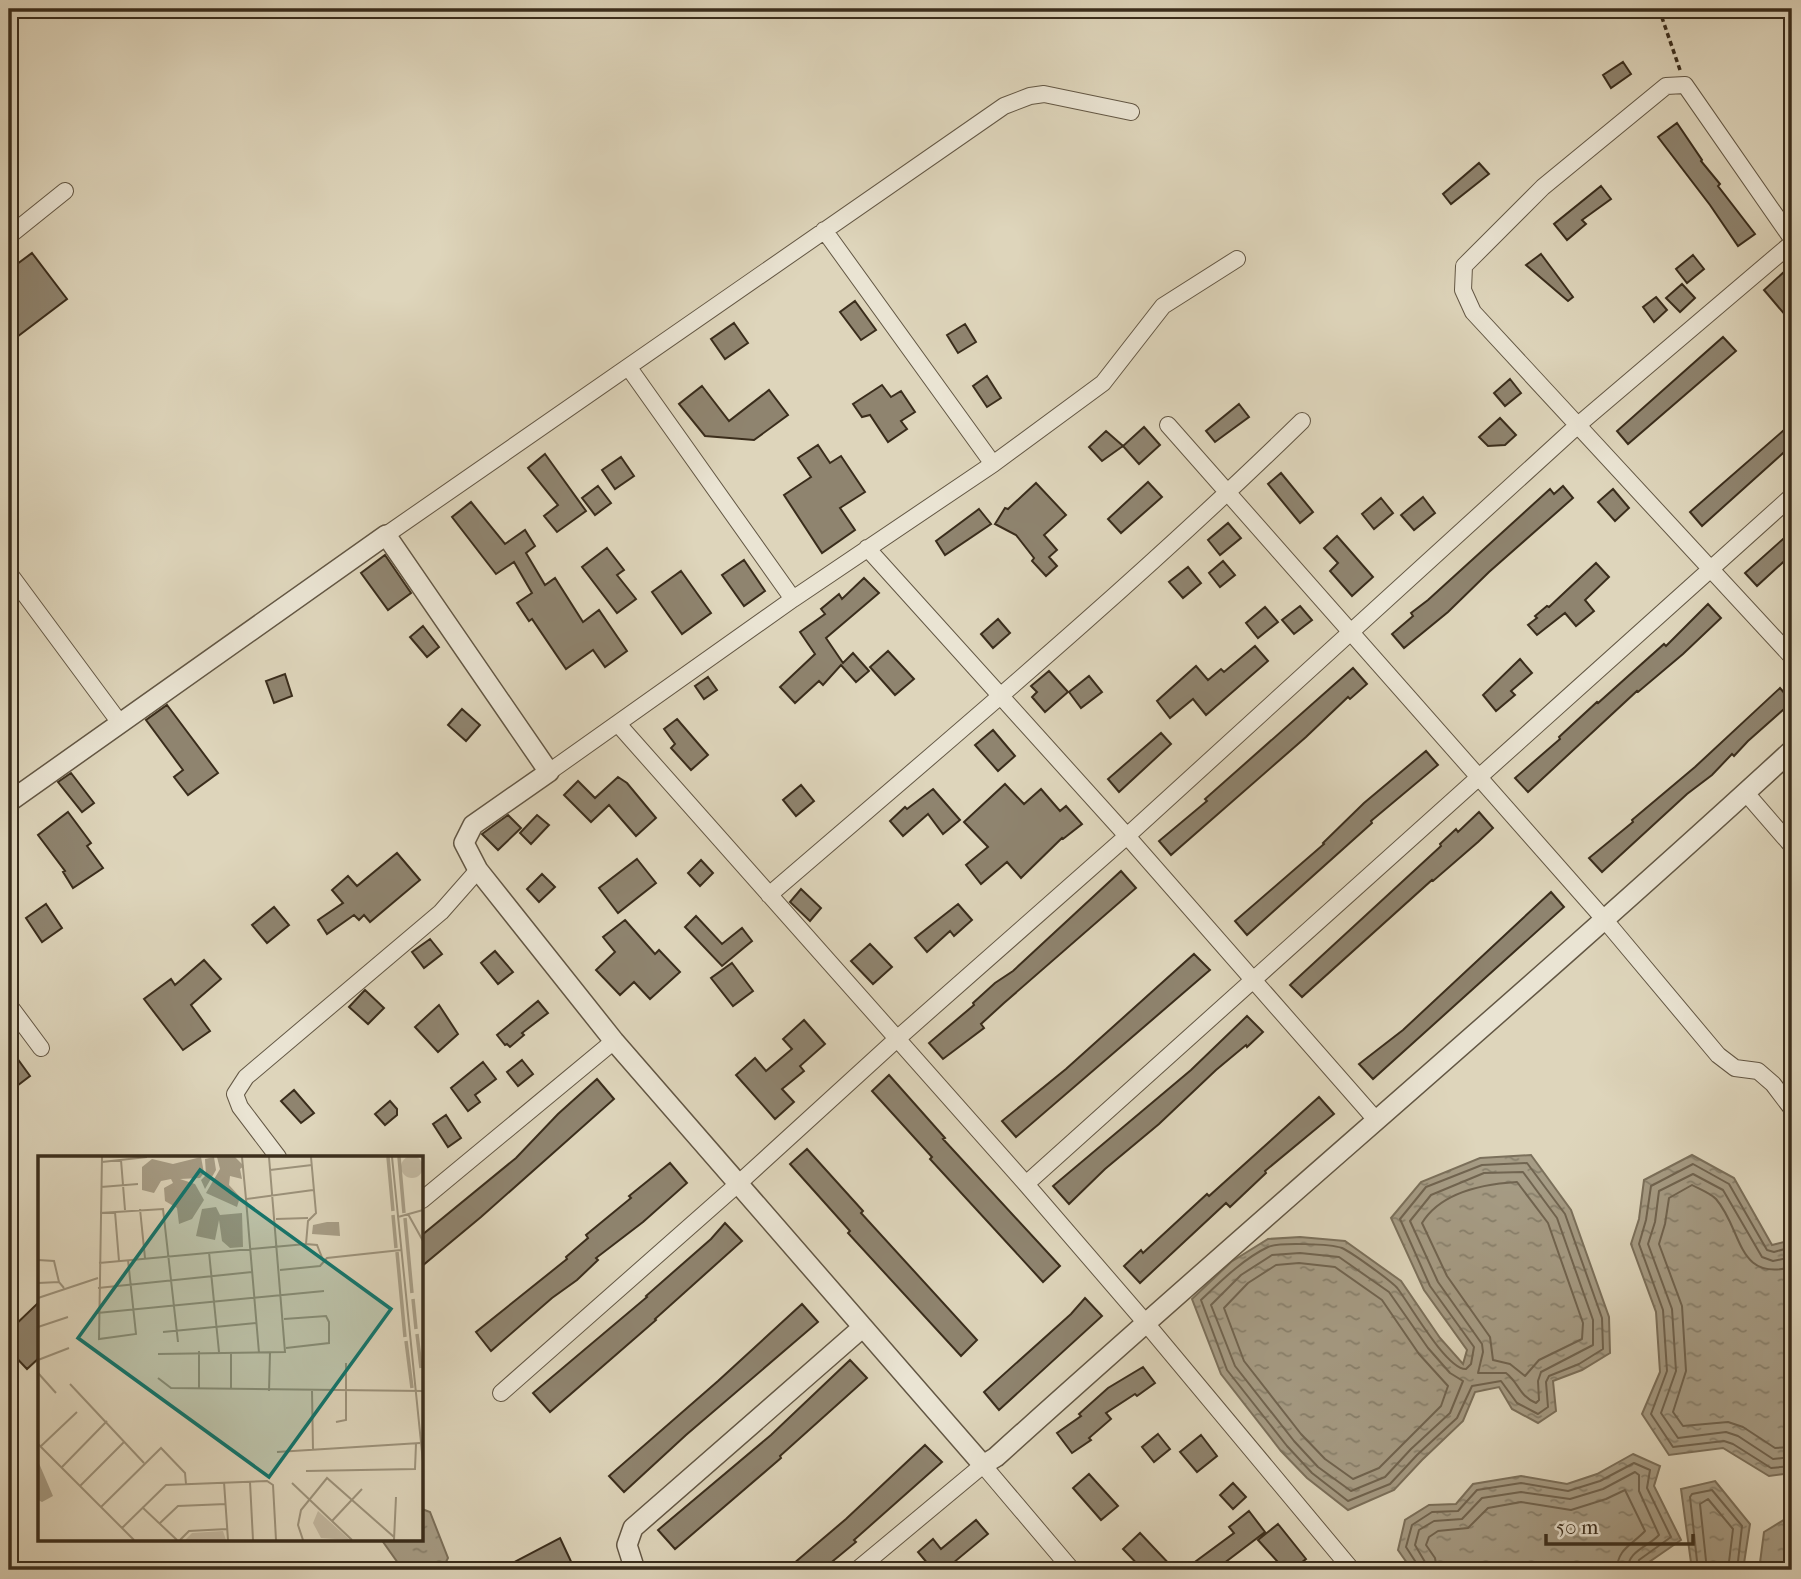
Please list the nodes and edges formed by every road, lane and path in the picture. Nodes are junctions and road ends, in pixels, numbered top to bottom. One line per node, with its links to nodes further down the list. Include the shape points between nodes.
1 (1659, 9): 2 (path)
2 (1685, 85): 7 (street); 12 (street, via 1666,86 1655,94 1543,187 1464,266 1463,290 1473,312)
3 (1131, 112): 5 (street, via 1044,93 1030,96 1004,106)
4 (65, 191): 6 (street)
5 (824, 230): 9 (street); 13 (street)
6 (9, 236)
7 (1792, 241): 12 (street)
8 (1237, 260): 13 (street, via 1163,306 1103,383)
9 (629, 368): 16 (street); 20 (street)
10 (1302, 421): 14 (street)
11 (1168, 425): 14 (street)
12 (1578, 425): 18 (street); 21 (street)
13 (993, 464): 17 (street)
14 (1228, 492): 21 (street); 23 (street)
15 (1792, 496): 18 (street)
16 (386, 535): 24 (street); 27 (street)
17 (867, 548): 20 (street); 23 (street)
18 (1712, 568): 22 (street); 28 (street)
19 (9, 573): 24 (street)
20 (793, 599): 25 (street)
21 (1352, 632): 28 (street); 31 (street)
22 (1792, 657)
23 (1001, 695): 31 (street); 34 (street)
24 (120, 723): 30 (street)
25 (618, 724): 27 (street); 34 (street)
26 (1792, 750): 29 (street)
27 (550, 772): 33 (street, via 473,825 464,843)
28 (1478, 776): 35 (street); 36 (street)
29 (1746, 793): 32 (street); 35 (street)
30 (9, 802)
31 (1127, 836): 36 (street); 38 (street)
32 (1792, 846)
33 (478, 870): 39 (street); 43 (street, via 441,912 246,1077 235,1094 240,1107)
34 (769, 895): 38 (street)
35 (1604, 919): 41 (street, via 1718,1055 1735,1068 1758,1072); 42 (street)
36 (1252, 979): 42 (street); 45 (street)
37 (9, 1005): 40 (street)
38 (898, 1038): 44 (street); 45 (street)
39 (614, 1041): 44 (street); 46 (street)
40 (40, 1048)
41 (1792, 1109)
42 (1377, 1121): 47 (street)
43 (277, 1156)
44 (739, 1183): 48 (street); 49 (street)
45 (1026, 1184): 47 (street)
46 (424, 1198)
47 (1145, 1322): 50 (street); 54 (street)
48 (863, 1326): 50 (street); 51 (street, via 633,1528 627,1545)
49 (501, 1393)
50 (983, 1465): 52 (street); 53 (street)
51 (635, 1570)
52 (857, 1570)
53 (1072, 1570)
54 (1352, 1570)

